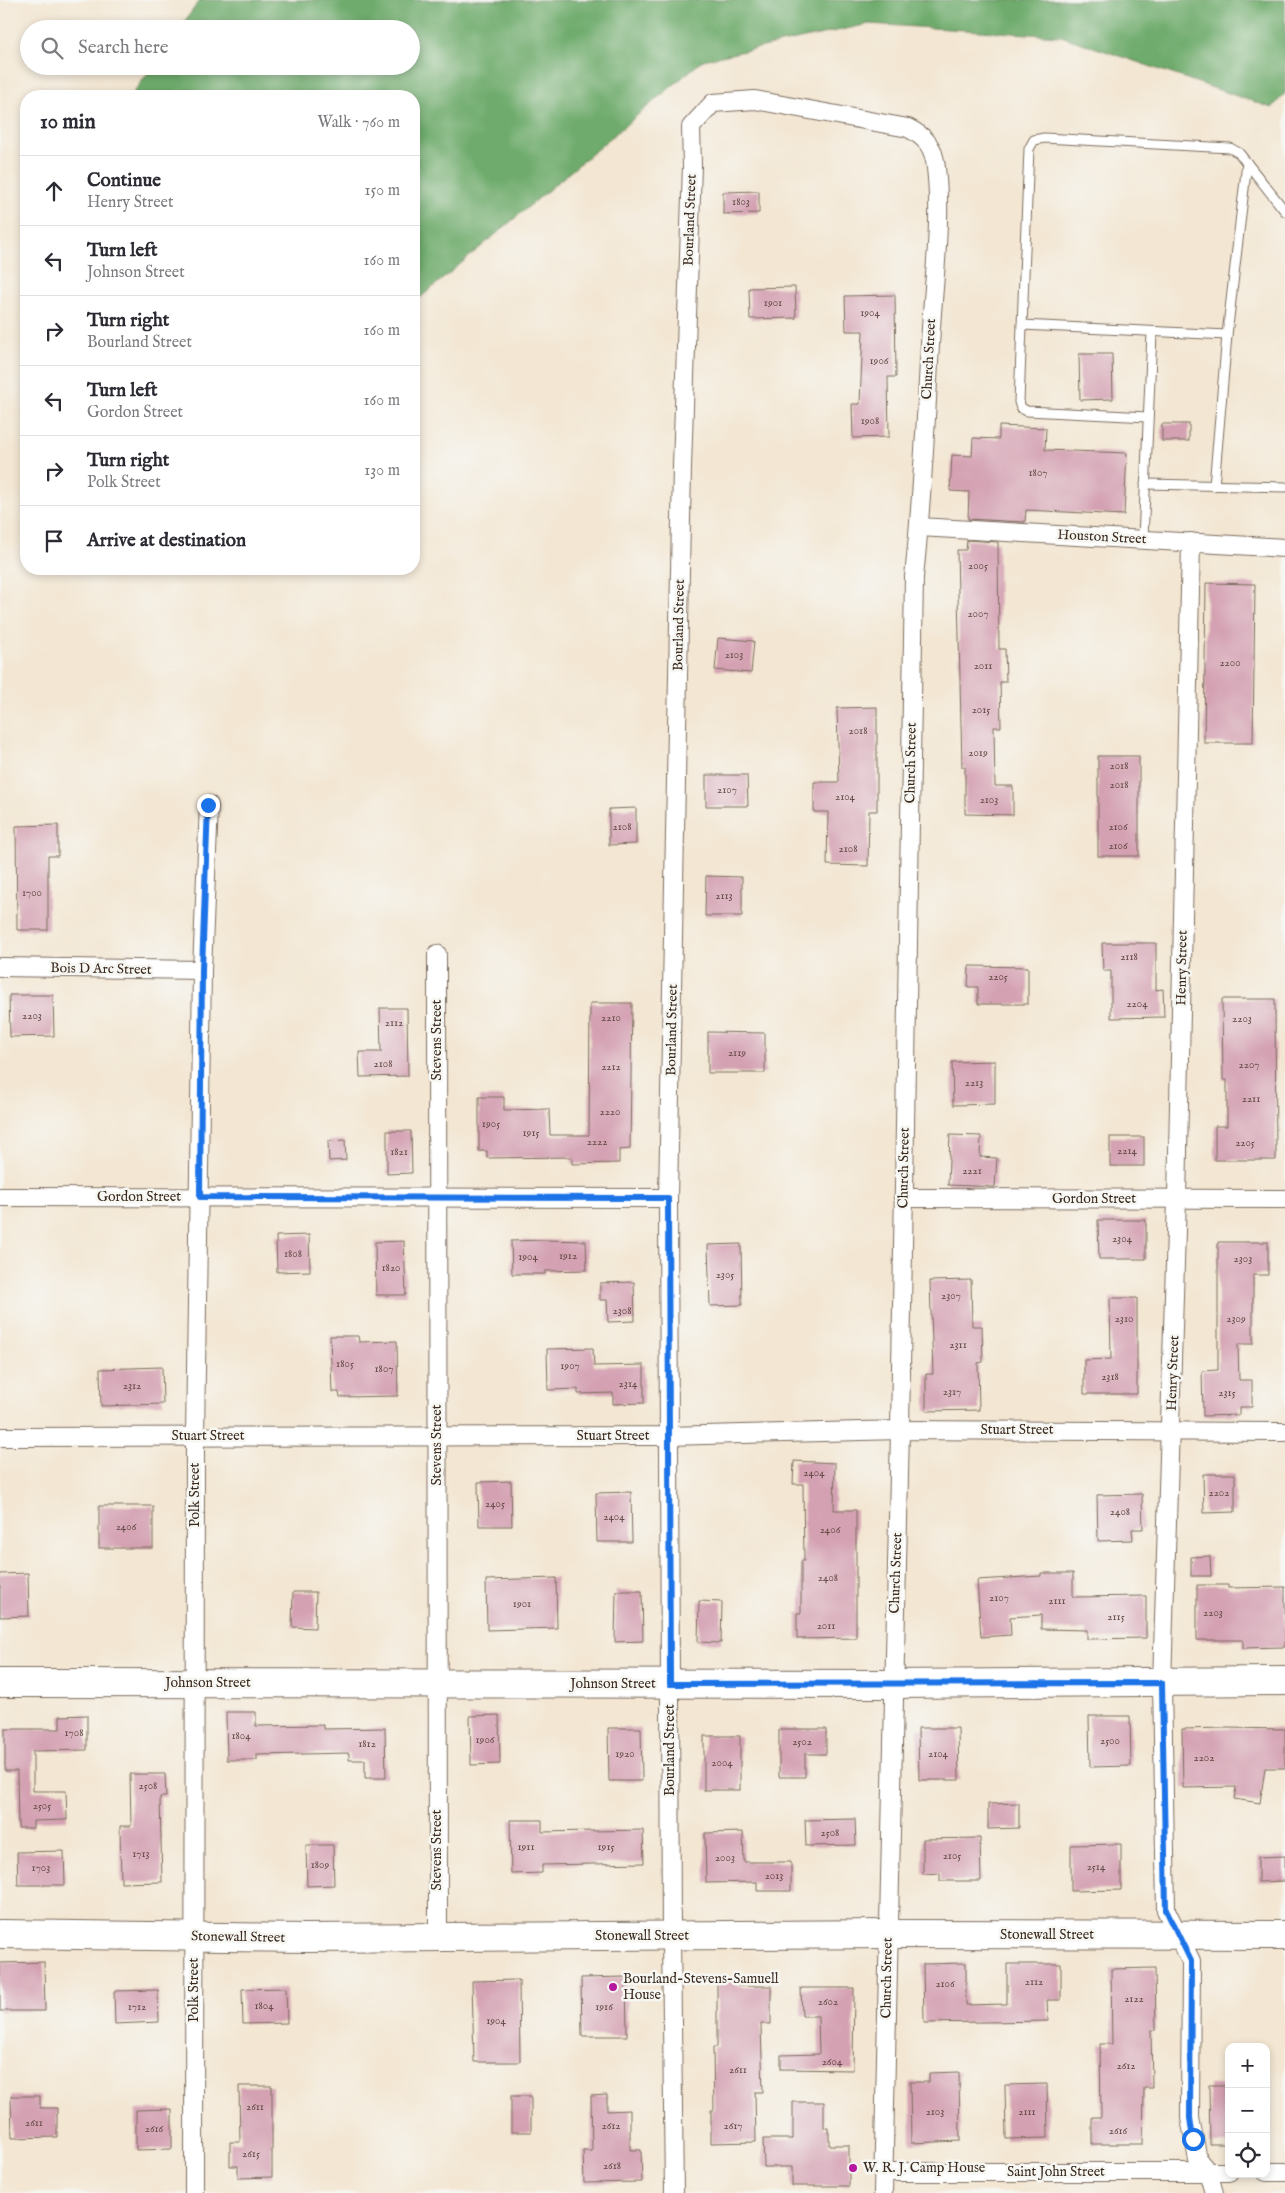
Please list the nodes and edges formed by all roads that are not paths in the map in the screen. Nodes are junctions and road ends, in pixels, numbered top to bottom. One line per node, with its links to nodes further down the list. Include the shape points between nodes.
1 (930, 145): 11 (street, Church Street, via 936,168 937,229); 22 (street, Bourland Street, via 908,128 755,100 712,103 691,127)
2 (1247, 163): 3 (lane); 4 (lane, via 1230,148 1034,140 1029,149); 6 (lane)
3 (1285, 211)
4 (1022, 326): 5 (lane); 7 (lane, via 1021,408 1026,411)
5 (1152, 333): 6 (lane); 7 (lane)
6 (1227, 335): 9 (lane)
7 (1148, 417): 8 (lane)
8 (1146, 484): 9 (lane); 12 (lane)
9 (1214, 486): 10 (lane)
10 (1285, 488)
11 (919, 528): 12 (street, Houston Street); 23 (street, Church Street, via 914,578)
12 (1143, 539): 13 (street, Houston Street)
13 (1192, 542): 14 (street, Houston Street); 24 (street, Henry Street)
14 (1285, 548)
15 (208, 805): 18 (street, Polk Street)
16 (437, 954): 21 (street, Stevens Street)
17 (0, 967): 18 (street, Bois D Arc Street)
18 (202, 970): 20 (street, Polk Street)
19 (0, 1197): 20 (street, Gordon Street)
20 (200, 1197): 21 (street, Gordon Street); 29 (street, Polk Street)
21 (437, 1198): 22 (street, Gordon Street); 30 (street, Stevens Street)
22 (668, 1198): 31 (street, Bourland Street)
23 (903, 1198): 24 (street, Gordon Street); 26 (street, Church Street)
24 (1177, 1199): 25 (street, Gordon Street); 27 (street, Henry Street)
25 (1285, 1199)
26 (900, 1430): 27 (street, Stuart Street); 31 (street, Stuart Street); 39 (street, Church Street)
27 (1171, 1431): 28 (street, Stuart Street); 36 (street, Henry Street)
28 (1285, 1432)
29 (195, 1436): 30 (street, Stuart Street); 32 (street, Stuart Street); 35 (street, Polk Street)
30 (437, 1436): 31 (street, Stuart Street); 37 (street, Stevens Street)
31 (668, 1436): 38 (street, Bourland Street)
32 (0, 1437)
33 (1285, 1681): 36 (main road, Johnson Street)
34 (0, 1683): 35 (main road, Johnson Street)
35 (194, 1683): 37 (main road, Johnson Street); 46 (street, Polk Street)
36 (1162, 1683): 39 (main road, Johnson Street); 42 (street, Henry Street, via 1166,1910)
37 (437, 1684): 38 (main road, Johnson Street); 44 (street, Stevens Street)
38 (670, 1684): 39 (main road, Johnson Street); 45 (street, Bourland Street)
39 (893, 1684): 41 (street, Church Street)
40 (0, 1934): 46 (main road, Stonewall Street)
41 (888, 1934): 42 (main road, Stonewall Street); 45 (main road, Stonewall Street); 47 (street, Church Street)
42 (1179, 1935): 43 (main road, Stonewall Street); 48 (street, Henry Street, via 1191,1961 1190,2118 1198,2160)
43 (1285, 1935)
44 (438, 1936): 45 (main road, Stonewall Street); 46 (main road, Stonewall Street)
45 (671, 1936): 53 (street, Bourland Street)
46 (194, 1937): 52 (street, Polk Street)
47 (883, 2172): 48 (street, Saint John Street); 54 (street, Church Street)
48 (1208, 2172): 49 (street, Saint John Street); 55 (street, Henry Street)
49 (1225, 2172)
50 (1270, 2172): 51 (street)
51 (1285, 2172)
52 (194, 2188)
53 (674, 2193)
54 (883, 2193)
55 (1214, 2193)

